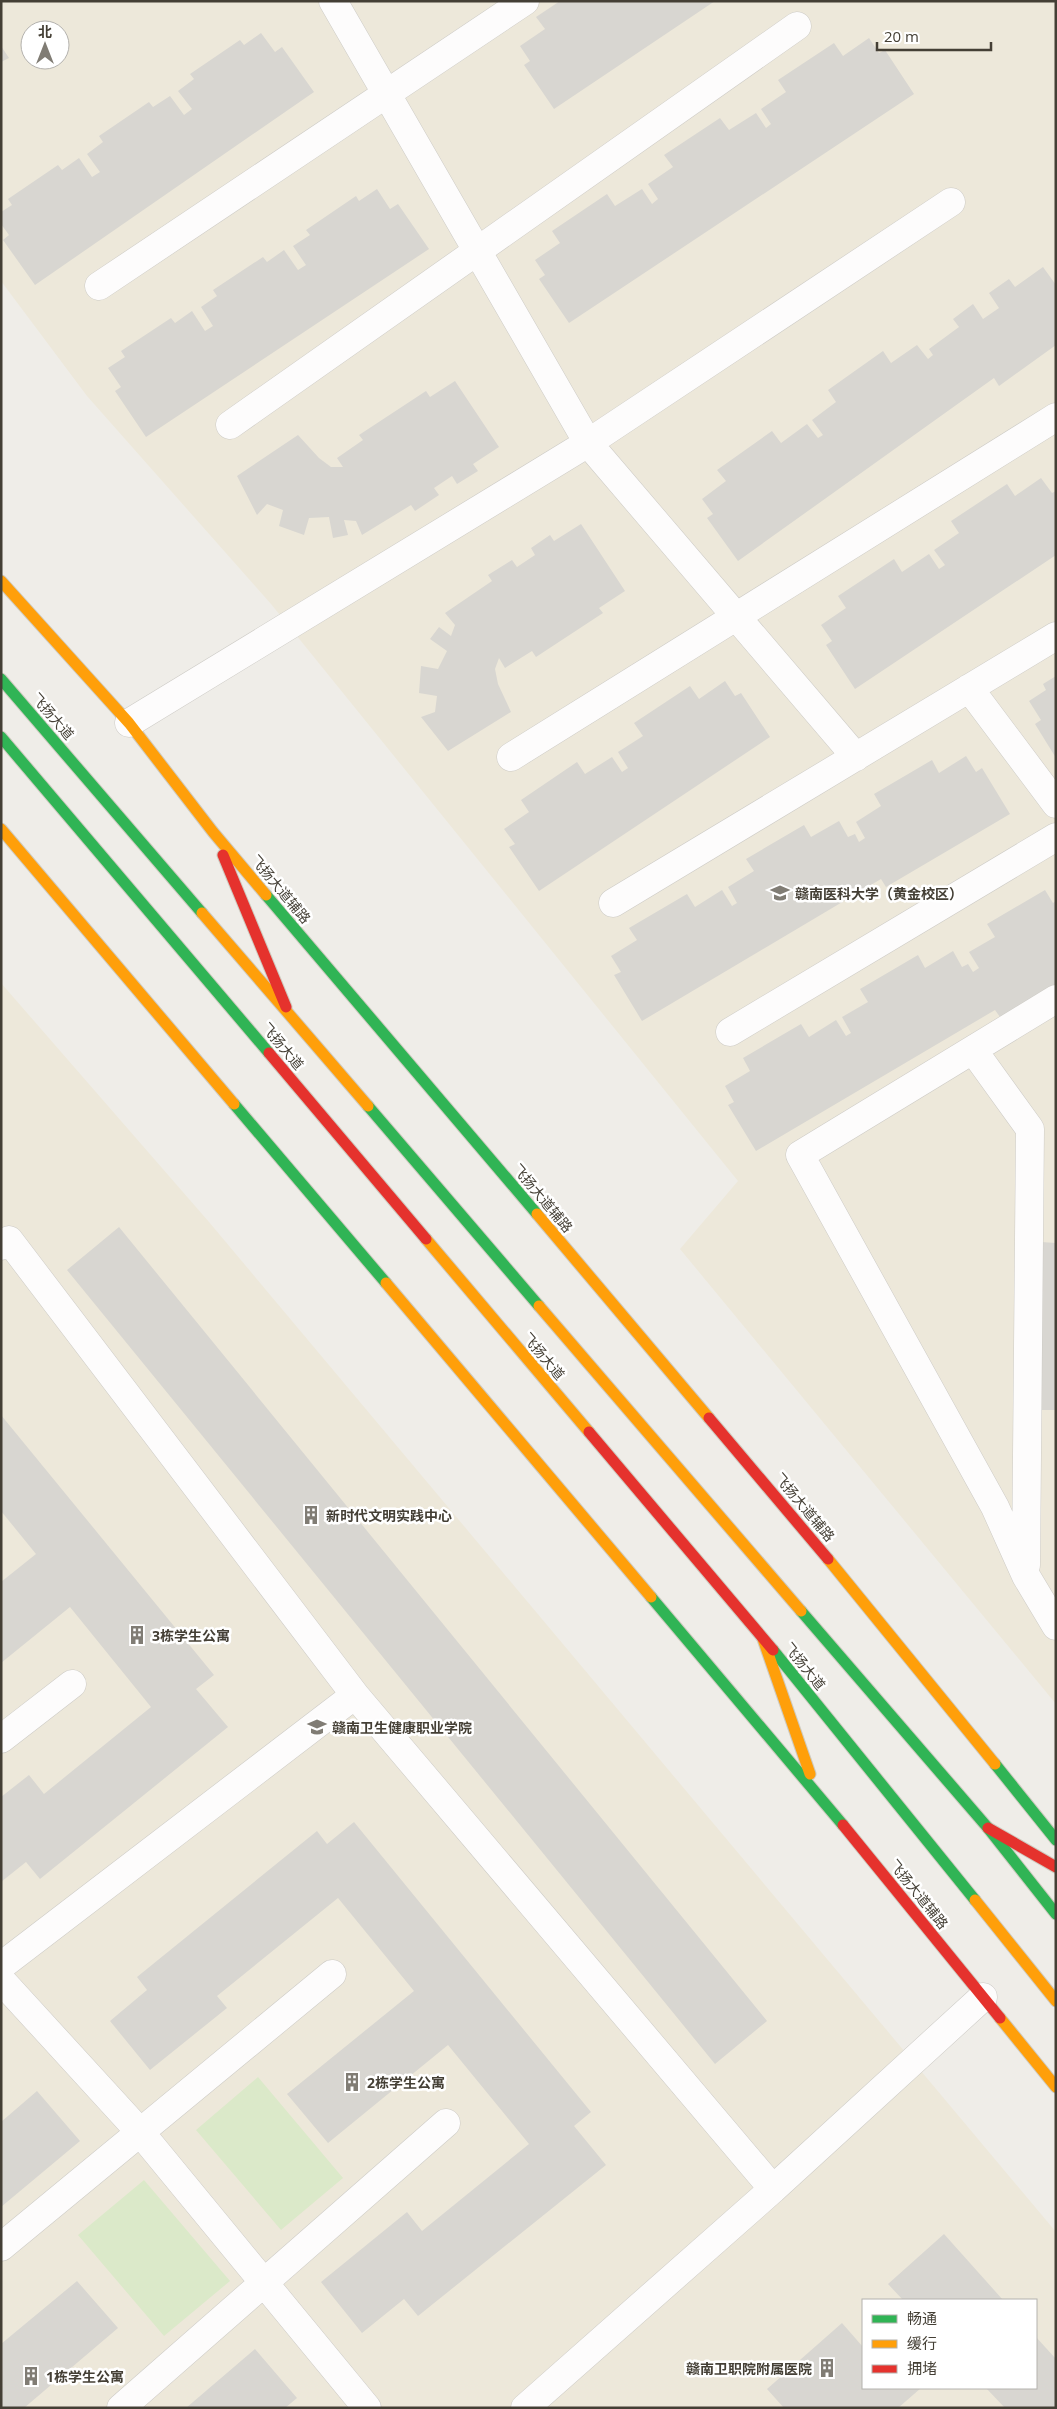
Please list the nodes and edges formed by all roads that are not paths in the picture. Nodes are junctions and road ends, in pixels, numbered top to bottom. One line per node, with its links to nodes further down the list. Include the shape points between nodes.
1 (333, 1): 4 (street)
2 (525, 1): 4 (street)
3 (797, 26): 6 (street)
4 (387, 94): 6 (street); 7 (street)
5 (952, 202): 10 (street)
6 (478, 250): 9 (street); 10 (street)
7 (99, 286)
8 (1056, 417): 12 (street)
9 (230, 425)
10 (588, 443): 12 (street); 16 (street)
11 (1, 582): 16 (street, 飞扬大道辅路)
12 (737, 616): 18 (street); 19 (street)
13 (1056, 636): 15 (street)
14 (1, 679): 26 (street, 飞扬大道)
15 (969, 688): 19 (street); 20 (street)
16 (129, 723): 22 (street, 飞扬大道辅路)
17 (1, 737): 32 (street, 飞扬大道)
18 (511, 757)
19 (856, 757): 24 (street)
20 (1056, 804)
21 (1, 829): 36 (street, 飞扬大道辅路)
22 (213, 832): 26 (street); 38 (street, 飞扬大道辅路, via 820,1548)
23 (1056, 836): 27 (street)
24 (613, 903)
25 (1056, 1000): 28 (street)
26 (287, 1011): 37 (street, 飞扬大道)
27 (730, 1032)
28 (973, 1050): 30 (street, via 1030,1129); 30 (street, via 800,1155 995,1507)
29 (1, 1246): 34 (street, via 9,1240)
30 (1026, 1576): 31 (street)
31 (1056, 1626)
32 (762, 1636): 36 (street); 45 (street, 飞扬大道)
33 (72, 1684): 35 (street)
34 (354, 1696): 41 (street); 49 (street)
35 (1, 1739)
36 (815, 1790): 44 (street, 飞扬大道辅路)
37 (988, 1828): 39 (street); 40 (street, 飞扬大道)
38 (1056, 1840)
39 (1056, 1867)
40 (1056, 1914)
41 (1, 1966)
42 (332, 1974): 48 (street)
43 (1, 1980): 48 (street)
44 (983, 1997): 46 (street, 飞扬大道辅路); 49 (street)
45 (1056, 2001)
46 (1056, 2087)
47 (446, 2123): 51 (street)
48 (140, 2132): 50 (street); 51 (street)
49 (773, 2189): 54 (street)
50 (1, 2247)
51 (264, 2282): 52 (street); 53 (street)
52 (122, 2408)
53 (367, 2408)
54 (525, 2408)

